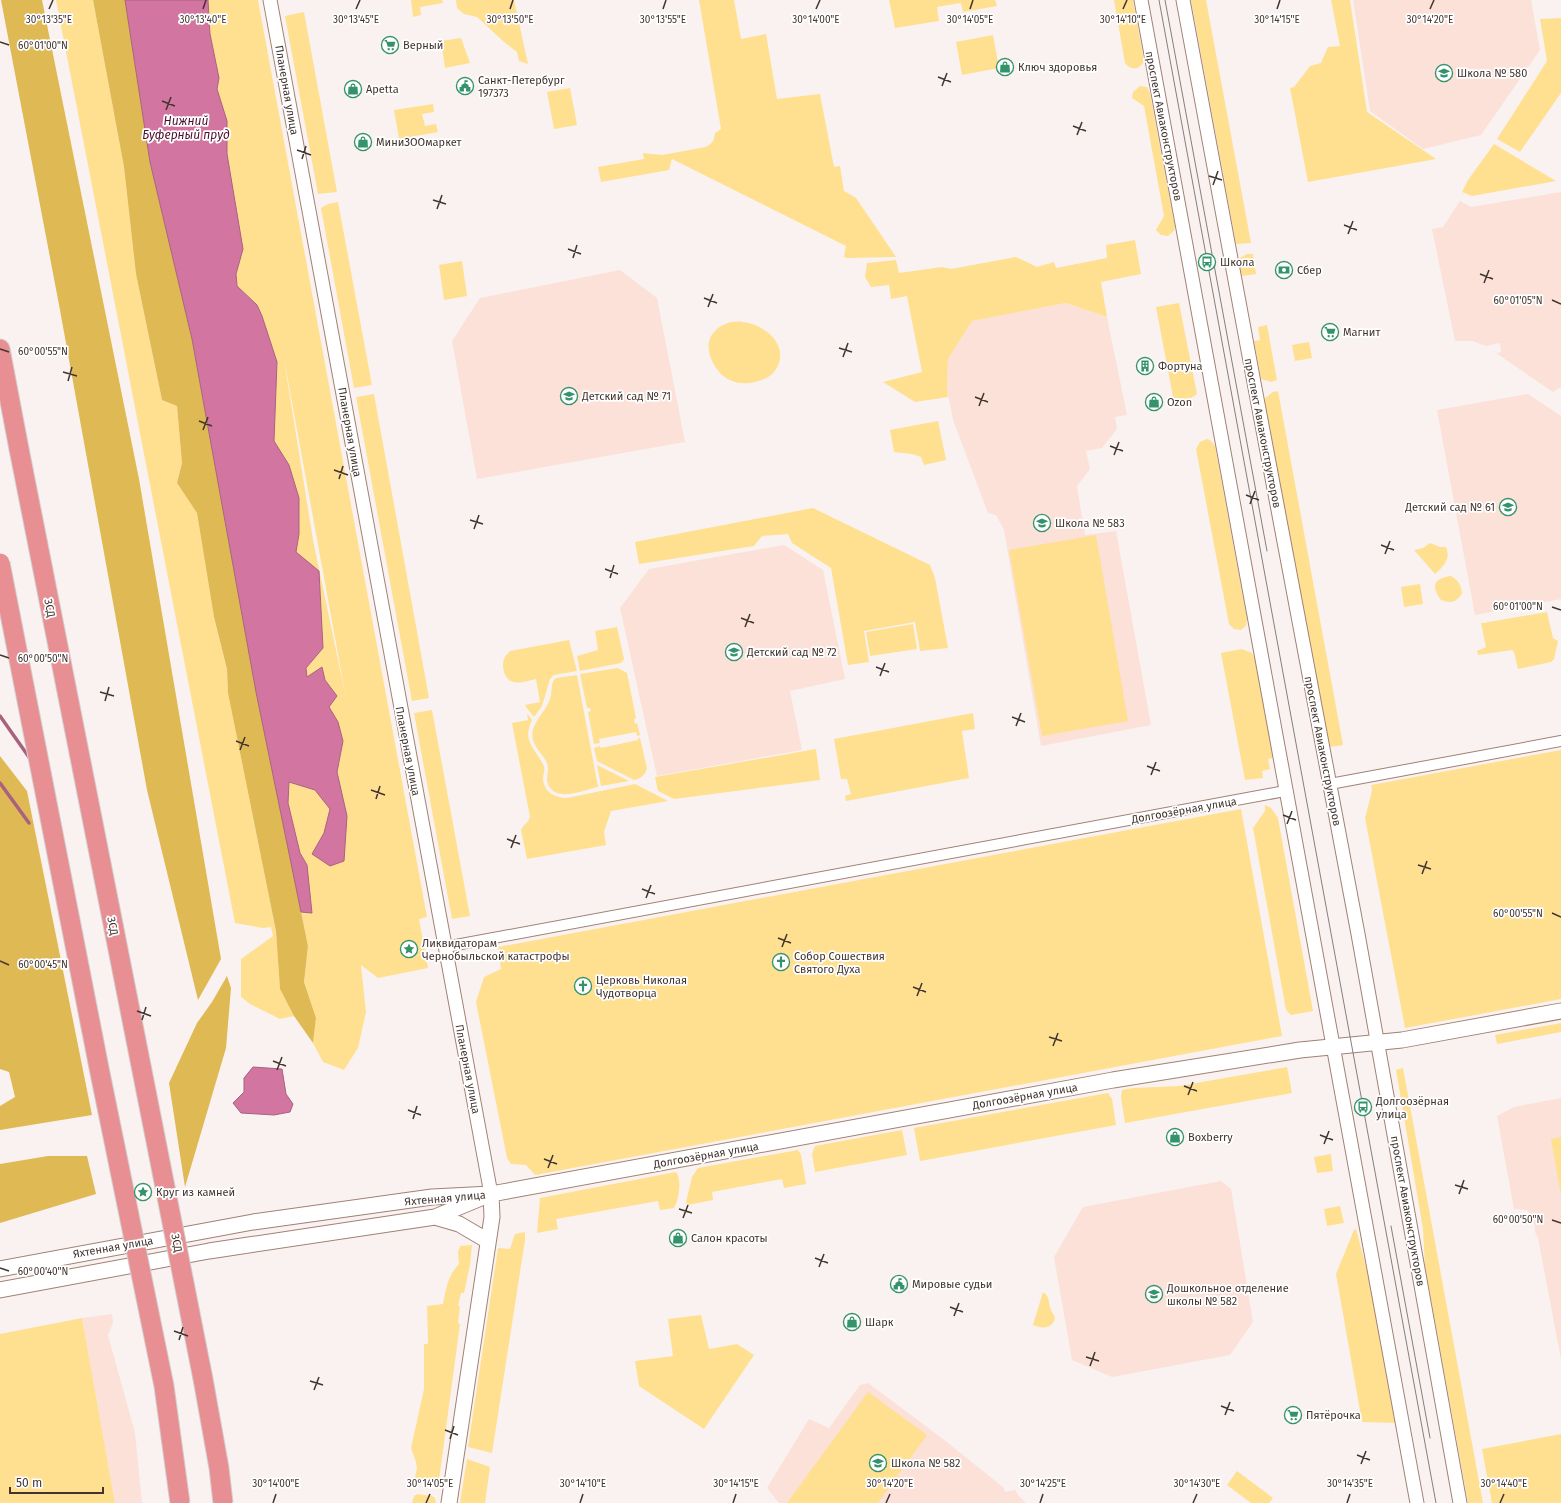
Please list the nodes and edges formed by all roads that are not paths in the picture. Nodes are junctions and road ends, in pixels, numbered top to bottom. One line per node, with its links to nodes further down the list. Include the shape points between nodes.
1 (270, 0): 9 (street, Планерная улица)
2 (1141, 0): 8 (street, проспект Авиаконструкторов)
3 (1183, 0): 7 (street, проспект Авиаконструкторов)
4 (0, 349): 19 (highway, ЗСД, bridge, via 202,1372)
5 (0, 564): 18 (highway, bridge, via 164,1386)
6 (1561, 742): 7 (street)
7 (1330, 784): 11 (street, проспект Авиаконструкторов)
8 (1285, 790): 9 (street, Долгоозёрная улица); 12 (street, проспект Авиаконструкторов)
9 (445, 947): 13 (street, Планерная улица)
10 (1561, 1011): 11 (main road, Долгоозёрная улица, via 1402,1040)
11 (1377, 1042): 12 (main road, Долгоозёрная улица); 22 (street, проспект Авиаконструкторов)
12 (1333, 1046): 13 (main road, Долгоозёрная улица, via 1103,1082); 21 (street, проспект Авиаконструкторов)
13 (491, 1194): 14 (main road, Яхтенная улица); 15 (main road, Планерная улица, via 492,1216); 16 (main road, Яхтенная улица, via 432,1197 253,1222)
14 (435, 1217): 15 (main road, via 459,1224); 17 (main road, Яхтенная улица, via 209,1250)
15 (488, 1241): 20 (main road, Планерная улица)
16 (0, 1269)
17 (0, 1290)
18 (180, 1503)
19 (223, 1503)
20 (449, 1503)
21 (1417, 1503)
22 (1460, 1503)

